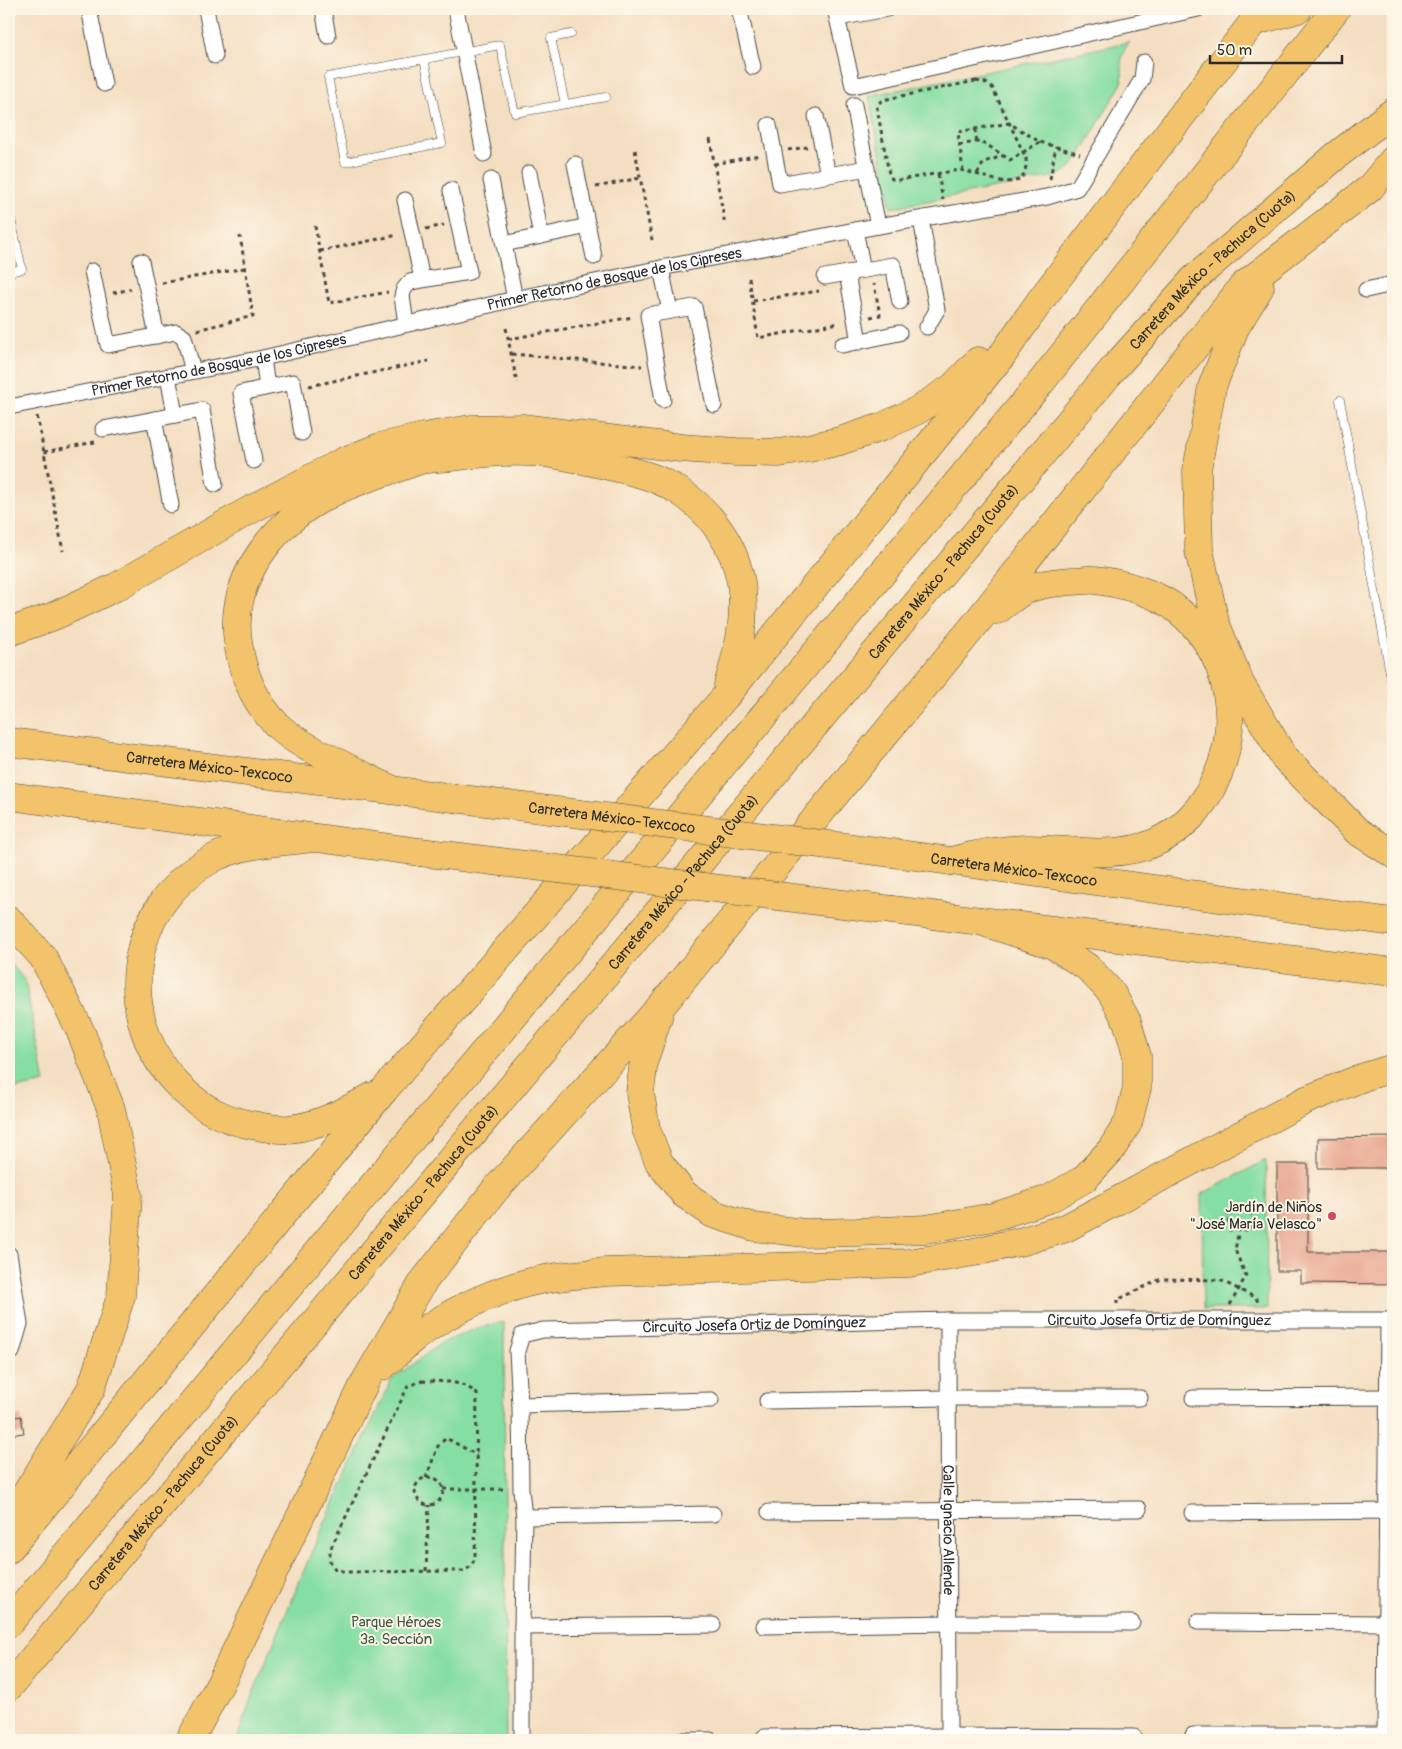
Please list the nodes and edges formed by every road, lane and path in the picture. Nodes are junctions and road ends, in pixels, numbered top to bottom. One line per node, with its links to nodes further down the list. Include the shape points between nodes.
1 (89, 9): 18 (street)
2 (206, 9): 14 (street)
3 (323, 9): 12 (street)
4 (456, 9): 13 (street)
5 (739, 9): 17 (street)
6 (887, 9): 10 (street)
7 (1198, 9): 10 (street, via 853,86)
8 (1298, 9): 85 (highway, via 1252,22)
9 (1336, 9): 175 (highway, via 1042,381)
10 (837, 14)
11 (571, 34): 20 (lane, via 551,38)
12 (328, 36)
13 (464, 51): 15 (lane); 20 (lane, via 500,45 515,113); 34 (street)
14 (216, 56)
15 (424, 59): 15 (lane, via 328,77 345,162 442,143)
16 (1144, 62): 36 (street, Primer Retorno de Bosque de los Cipreses, via 1142,79)
17 (753, 67)
18 (104, 84)
19 (606, 97): 20 (lane)
20 (565, 104)
21 (854, 105): 39 (street)
22 (1393, 112): 183 (highway, Carretera México - Pachuca (Cuota), via 1194,279 1114,368)
23 (816, 116): 44 (street)
24 (1009, 123): 26 (path); 29 (path); 33 (path); 42 (path, via 992,87 976,81 878,102 892,179)
25 (769, 124): 44 (street, via 780,184)
26 (975, 129): 28 (path); 30 (path, via 958,132)
27 (710, 139): 55 (path)
28 (977, 142): 30 (path); 35 (path, via 981,141)
29 (1040, 142): 31 (path); 33 (path)
30 (959, 145): 40 (path)
31 (1056, 146): 36 (path); 49 (path)
32 (634, 150): 45 (path)
33 (1023, 152): 35 (path, via 1010,160); 43 (path, via 1026,167 1018,180 1005,183)
34 (484, 154)
35 (1003, 156): 43 (path, via 984,162)
36 (1096, 158): 49 (street, Primer Retorno de Bosque de los Cipreses, via 1077,188)
37 (1393, 160): 68 (highway, via 1369,188)
38 (575, 164): 48 (street)
39 (866, 168): 44 (street); 58 (street)
40 (963, 171): 42 (path); 43 (path)
41 (529, 173): 62 (street)
42 (938, 174): 52 (path)
43 (977, 174)
44 (828, 175)
45 (640, 178): 48 (path); 63 (path)
46 (491, 180): 64 (street)
47 (451, 190): 54 (street)
48 (580, 190): 57 (street)
49 (1047, 197): 52 (street, Primer Retorno de Bosque de los Cipreses)
50 (405, 200): 60 (street)
51 (9, 210): 73 (lane, via 22,269)
52 (946, 215): 53 (street, Primer Retorno de Bosque de los Cipreses)
53 (921, 219): 58 (street, Primer Retorno de Bosque de los Cipreses); 91 (street, via 937,310)
54 (458, 222): 60 (path); 76 (street, via 469,272)
55 (726, 225)
56 (315, 226): 65 (path)
57 (588, 226): 62 (street); 66 (street)
58 (878, 226): 59 (street, Primer Retorno de Bosque de los Cipreses)
59 (855, 230): 70 (street, Primer Retorno de Bosque de los Cipreses); 71 (street)
60 (412, 232): 65 (path); 76 (street)
61 (240, 236): 69 (path)
62 (541, 236): 64 (street)
63 (652, 240)
64 (504, 244): 83 (street)
65 (320, 251): 80 (path, via 330,303)
66 (594, 257)
67 (141, 260): 79 (street)
68 (1277, 260): 122 (highway, via 1244,285); 130 (highway, via 1236,328 1212,387 1197,470 1199,550 1216,622 1240,683 1283,756 1357,831)
69 (245, 268): 79 (path); 93 (path, via 253,316 192,332)
70 (661, 268): 83 (street, Primer Retorno de Bosque de los Cipreses); 87 (street)
71 (867, 270): 77 (street); 86 (street, via 893,265); 89 (path, via 880,315)
72 (92, 271): 82 (street)
73 (9, 272)
74 (825, 277): 77 (street)
75 (749, 278): 84 (path)
76 (422, 279): 80 (street, via 410,282)
77 (848, 280): 84 (path); 89 (street)
78 (1393, 284): 81 (street)
79 (146, 286): 82 (path); 95 (street)
80 (404, 289): 90 (street)
81 (1366, 290)
82 (97, 296): 95 (street, via 108,346)
83 (515, 299): 90 (street, Primer Retorno de Bosque de los Cipreses)
84 (753, 301): 89 (path, via 758,338)
85 (1040, 301): 123 (highway, via 953,387 918,410 882,427 840,441 779,452 754,452 681,448 522,428 471,429 423,437 380,447 344,461 250,510 116,587 54,616); 125 (highway, via 1004,354)
86 (900, 302)
87 (670, 311): 88 (street); 112 (street, via 694,307)
88 (648, 315): 96 (path); 102 (street)
89 (855, 320): 97 (street)
90 (406, 324): 100 (street, Primer Retorno de Bosque de los Cipreses)
91 (928, 327)
92 (506, 328): 96 (path)
93 (176, 332): 95 (street); 103 (street, via 184,337)
94 (899, 333): 97 (street)
95 (157, 336)
96 (508, 339): 99 (path)
97 (859, 342): 98 (street)
98 (842, 345)
99 (512, 354): 102 (path); 105 (path)
100 (263, 358): 103 (street, Primer Retorno de Bosque de los Cipreses); 106 (street)
101 (429, 362): 107 (path)
102 (657, 368): 108 (street)
103 (193, 371): 104 (street, Primer Retorno de Bosque de los Cipreses)
104 (168, 376): 110 (street, Primer Retorno de Bosque de los Cipreses); 113 (street)
105 (517, 383)
106 (266, 387): 107 (street, via 293,382); 118 (street, via 241,393)
107 (294, 389): 115 (street)
108 (664, 400)
109 (1340, 400): 124 (lane)
110 (34, 401): 111 (street, Primer Retorno de Bosque de los Cipreses); 117 (path)
111 (10, 405)
112 (714, 405)
113 (175, 415): 114 (street); 119 (street, via 202,410)
114 (154, 419): 116 (street); 120 (street)
115 (302, 433)
116 (100, 435): 117 (path)
117 (44, 452): 121 (path)
118 (254, 461)
119 (215, 484)
120 (171, 505)
121 (64, 550)
122 (973, 627): 131 (highway, via 1028,589 1058,582 1093,580 1126,585 1154,596 1179,611 1215,656 1225,681 1230,711 1228,742 1220,771 1208,796 1174,832 1153,843 1128,850 1088,852 1009,850); 136 (highway)
123 (9, 632)
124 (1393, 690)
125 (724, 697): 127 (highway, via 742,635 744,605 741,580 722,532 703,510 678,490 638,472 527,452 421,460 328,495 278,531 248,574 237,624 238,648 246,676 258,703 279,727 304,746); 140 (highway)
126 (9, 742): 127 (highway, Carretera México-Texcoco)
127 (391, 789): 131 (highway, Carretera México-Texcoco, bridge)
128 (9, 796): 129 (highway)
129 (313, 838): 133 (highway, bridge); 140 (highway, via 236,850 193,870 174,887 153,920 139,959 137,997 147,1040 161,1066 185,1093 211,1111 235,1122 288,1129 313,1125 336,1117)
130 (1393, 854)
131 (952, 861): 134 (highway, Carretera México-Texcoco)
132 (9, 920): 171 (highway, via 43,957 80,1030 111,1109 128,1195 121,1296 91,1390)
133 (980, 921): 135 (highway); 136 (highway, via 1053,945 1087,967 1111,992 1127,1020 1136,1056 1137,1088 1128,1124 1111,1150 1084,1179 1049,1199 993,1217 926,1229 805,1232 754,1226 714,1214 684,1194 659,1162 646,1129 640,1093 644,1060)
134 (1393, 922)
135 (1393, 972)
136 (663, 1004): 150 (highway, via 495,1190 423,1282)
137 (9, 1024): 138 (path)
138 (9, 1032)
139 (1393, 1068): 150 (highway, via 1306,1100 1066,1228 974,1252 909,1263 606,1272 524,1283 451,1314 415,1338)
140 (386, 1089): 172 (highway)
141 (1239, 1230): 141 (path, via 1250,1230 1255,1218 1244,1206 1228,1215 1230,1230); 143 (path, via 1235,1250 1246,1276)
142 (9, 1254): 149 (street, via 20,1324)
143 (1239, 1289): 145 (path, via 1220,1280 1161,1278 1117,1300); 146 (path); 147 (path, via 1256,1298)
144 (948, 1320): 145 (street, Circuito Josefa Ortiz de Domínguez); 152 (street, Calle Ignacio Allende); 157 (street, Circuito Josefa Ortiz de Domínguez, via 543,1330 522,1335 518,1352)
145 (1116, 1320): 146 (street, Circuito Josefa Ortiz de Domínguez)
146 (1223, 1320): 147 (street, Circuito Josefa Ortiz de Domínguez)
147 (1269, 1320): 148 (street, Circuito Josefa Ortiz de Domínguez)
148 (1391, 1320): 151 (street)
149 (10, 1353)
150 (366, 1380): 182 (highway)
151 (1390, 1397): 154 (street); 165 (street)
152 (948, 1398): 153 (street); 156 (street); 167 (street, Calle Ignacio Allende)
153 (1140, 1398)
154 (1193, 1398)
155 (711, 1400): 157 (street)
156 (766, 1401)
157 (520, 1405): 162 (street, Circuito Josefa Ortiz de Domínguez)
158 (477, 1455): 159 (path, via 446,1438 438,1446); 161 (path); 173 (path, via 478,1394 460,1383 422,1381 408,1386 330,1550 330,1561 335,1569 346,1572)
159 (426, 1478): 160 (path, via 438,1481); 163 (path, via 416,1486 416,1495)
160 (442, 1489): 161 (path); 163 (path, via 438,1502)
161 (476, 1489): 162 (path); 173 (path, via 476,1558 464,1571)
162 (521, 1489): 170 (street, Circuito Josefa Ortiz de Domínguez)
163 (429, 1505): 173 (path)
164 (1139, 1509): 167 (street)
165 (1390, 1511): 168 (street); 178 (street)
166 (769, 1512): 167 (street)
167 (948, 1512): 176 (street, Calle Ignacio Allende)
168 (1192, 1513)
169 (713, 1514): 170 (street)
170 (524, 1517): 181 (street, Circuito Josefa Ortiz de Domínguez)
171 (9, 1521)
172 (9, 1549)
173 (426, 1572)
174 (1198, 1622): 178 (street)
175 (9, 1623)
176 (948, 1623): 177 (street); 180 (street); 188 (street, Calle Ignacio Allende)
177 (1132, 1623)
178 (1390, 1623): 186 (street)
179 (713, 1625): 181 (street)
180 (764, 1626)
181 (522, 1627): 191 (street, Circuito Josefa Ortiz de Domínguez)
182 (221, 1682): 189 (highway); 190 (highway)
183 (9, 1687)
184 (1193, 1735): 186 (street)
185 (1134, 1737): 188 (street)
186 (1388, 1737)
187 (764, 1738): 188 (street)
188 (949, 1738)
189 (190, 1740)
190 (199, 1740)
191 (522, 1740)
192 (680, 1740): 193 (street)
193 (710, 1740)

